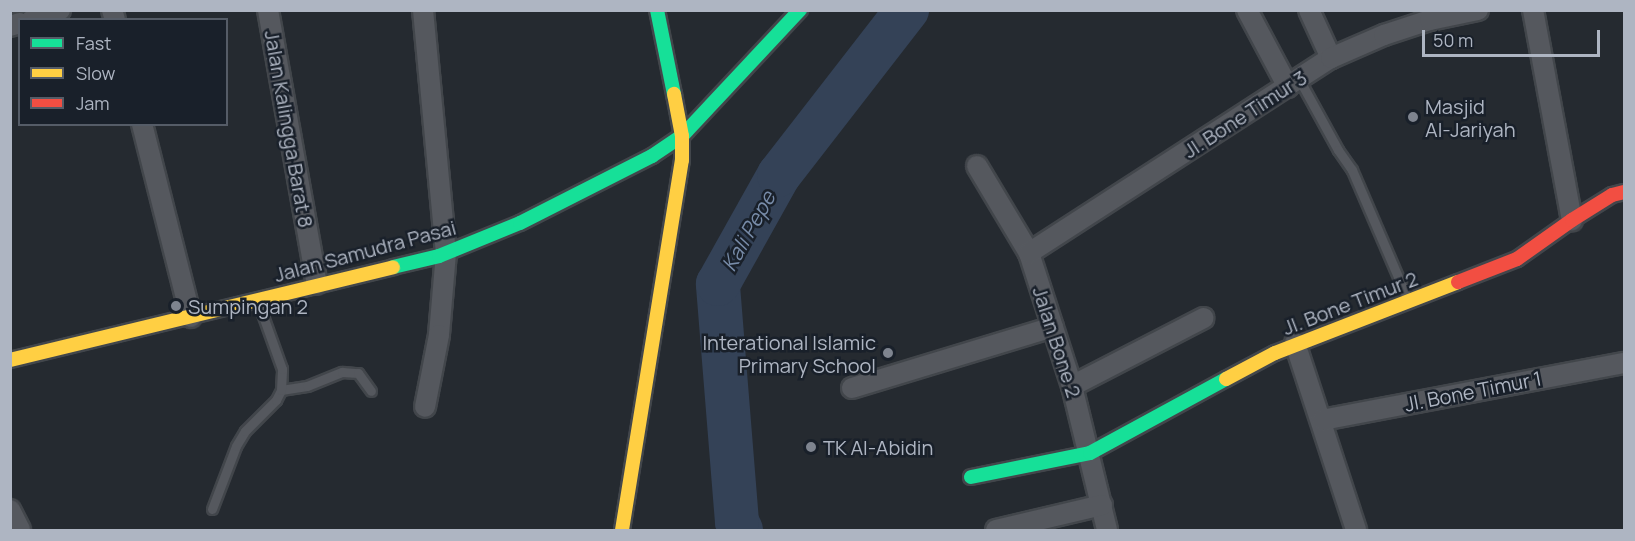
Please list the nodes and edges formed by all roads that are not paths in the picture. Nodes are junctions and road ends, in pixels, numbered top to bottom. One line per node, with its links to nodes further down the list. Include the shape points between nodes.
1 (60, 10): 11 (street)
2 (268, 10): 21 (street, Jalan Kalingga Barat 8)
3 (423, 10): 19 (street)
4 (657, 10): 15 (street)
5 (800, 10): 15 (street, Jalan Samudra Pasai)
6 (1247, 10): 13 (street)
7 (1309, 10): 12 (street)
8 (1478, 10): 10 (street, Jl. Bone Timur 3)
9 (1533, 10): 18 (street)
10 (1429, 15): 12 (street, Jl. Bone Timur 3)
11 (38, 18)
12 (1331, 58): 13 (street, Jl. Bone Timur 3)
13 (1294, 83): 20 (street, Jl. Bone Timur 3); 23 (lane, via 1352,170)
14 (143, 126): 24 (street)
15 (682, 136): 19 (street, Jalan Samudra Pasai, via 584,193); 42 (street, via 678,186)
16 (977, 166): 20 (street, Jalan Bone 2)
17 (1624, 192): 18 (street, Jl. Bone Timur 2, via 1612,195)
18 (1572, 220): 23 (street, Jl. Bone Timur 2, via 1517,259)
19 (446, 253): 21 (street, Jalan Samudra Pasai); 34 (street, via 440,335)
20 (1029, 253): 26 (street, Jalan Bone 2)
21 (317, 284): 22 (street, Jalan Samudra Pasai)
22 (257, 300): 24 (street, Jalan Samudra Pasai); 32 (lane, via 282,369)
23 (1409, 302): 27 (street, Jl. Bone Timur 2)
24 (191, 317): 28 (street, Jalan Samudra Pasai)
25 (1204, 318): 30 (street)
26 (1053, 327): 30 (street, Jalan Bone 2); 31 (street)
27 (1295, 343): 35 (street); 36 (street, Jl. Bone Timur 2)
28 (10, 360)
29 (1624, 363): 35 (street, Jl. Bone Timur 1)
30 (1072, 386): 36 (street, Jalan Bone 2)
31 (852, 388)
32 (281, 390): 33 (lane, via 307,386 342,372 358,373); 39 (lane, via 236,446)
33 (371, 392)
34 (425, 407)
35 (1322, 420): 45 (street)
36 (1090, 453): 37 (street, Jl. Bone Timur 2); 38 (street, Jalan Bone 2)
37 (971, 477)
38 (1102, 505): 43 (street); 44 (street, Jalan Bone 2)
39 (212, 509)
40 (10, 510): 41 (street)
41 (20, 531)
42 (622, 531)
43 (996, 531)
44 (1107, 531)
45 (1356, 531)

